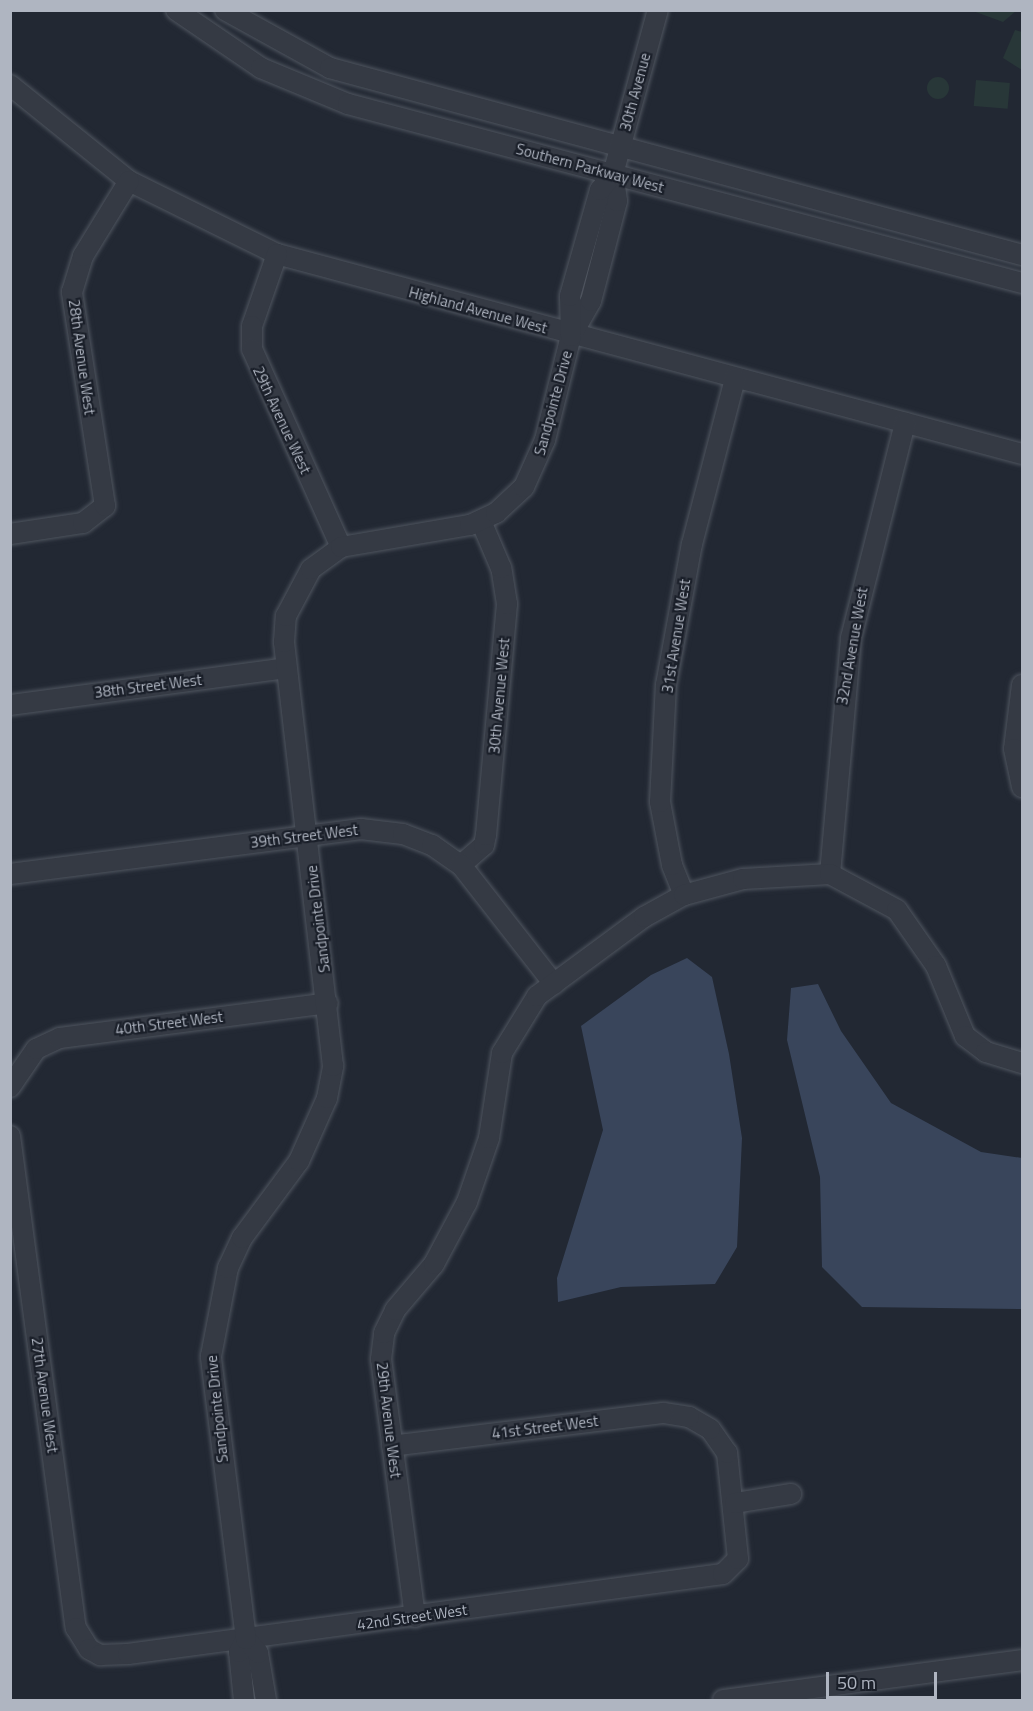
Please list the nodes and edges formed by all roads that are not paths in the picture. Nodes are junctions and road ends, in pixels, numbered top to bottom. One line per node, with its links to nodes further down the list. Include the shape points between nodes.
1 (176, 10): 6 (street, Southern Parkway West, via 261,68 308,89)
2 (225, 10): 5 (street, Southern Parkway West, via 330,68)
3 (658, 10): 5 (street, 30th Avenue)
4 (12, 89): 7 (street, Highland Avenue West)
5 (620, 148): 6 (street, 30th Avenue); 9 (street, Southern Parkway West)
6 (613, 174): 10 (street, Southern Parkway West); 11 (street, Sandpointe Drive, via 617,201 591,301)
7 (129, 182): 8 (street, Highland Avenue West); 16 (street, 28th Avenue West, via 83,256 72,292 103,511 83,523)
8 (277, 254): 11 (street, Highland Avenue West); 17 (street, 29th Avenue West, via 255,315 252,349)
9 (1023, 255)
10 (1023, 283)
11 (571, 336): 12 (street, Highland Avenue West); 15 (street, Sandpointe Drive, via 536,466 511,502)
12 (735, 379): 13 (street, Highland Avenue West); 26 (street, 31st Avenue West, via 692,544 666,685 660,802 672,865)
13 (905, 423): 14 (street, Highland Avenue West); 25 (street, 32nd Avenue West, via 851,638)
14 (1023, 454)
15 (481, 521): 17 (street, Sandpointe Drive); 23 (street, 30th Avenue West, via 501,568 507,604 486,835 484,845)
16 (10, 534)
17 (341, 547): 18 (street, Sandpointe Drive, via 311,569 292,601 284,630)
18 (286, 668): 20 (street, 38th Street West); 22 (street, Sandpointe Drive)
19 (1023, 686): 21 (street, via 1014,749)
20 (10, 705)
21 (1023, 787)
22 (308, 835): 23 (street, 39th Street West, via 371,829 403,834 432,845); 24 (street, 39th Street West); 28 (street, Sandpointe Drive)
23 (461, 865): 27 (street, 39th Street West)
24 (10, 874)
25 (830, 874): 26 (street, via 742,879); 29 (street, via 884,900 912,927 936,966 958,1027 973,1044)
26 (684, 895): 27 (street, via 644,917)
27 (554, 984): 32 (street, 29th Avenue West, via 523,1013 506,1041 489,1138 457,1224 384,1333 381,1359)
28 (328, 1003): 30 (street, 40th Street West, via 60,1038 36,1049 20,1065); 36 (street, Sandpointe Drive, via 333,1066 327,1098 299,1161 235,1252 214,1320 211,1374)
29 (1023, 1063)
30 (10, 1087)
31 (10, 1136): 37 (street, 27th Avenue West, via 75,1628)
32 (392, 1446): 34 (street, 41st Street West, via 663,1413 697,1420 727,1454); 35 (street, 29th Avenue West)
33 (791, 1494): 34 (street)
34 (735, 1503): 35 (street, 42nd Street West, via 741,1546 732,1567 723,1574)
35 (414, 1617): 36 (street, 42nd Street West)
36 (246, 1639): 37 (street, 42nd Street West, via 128,1654 100,1655); 39 (street, Sandpointe Drive, via 239,1652); 40 (street, Sandpointe Drive, via 258,1653)
37 (89, 1650)
38 (1023, 1660): 41 (street)
39 (244, 1701)
40 (266, 1701)
41 (723, 1701)

